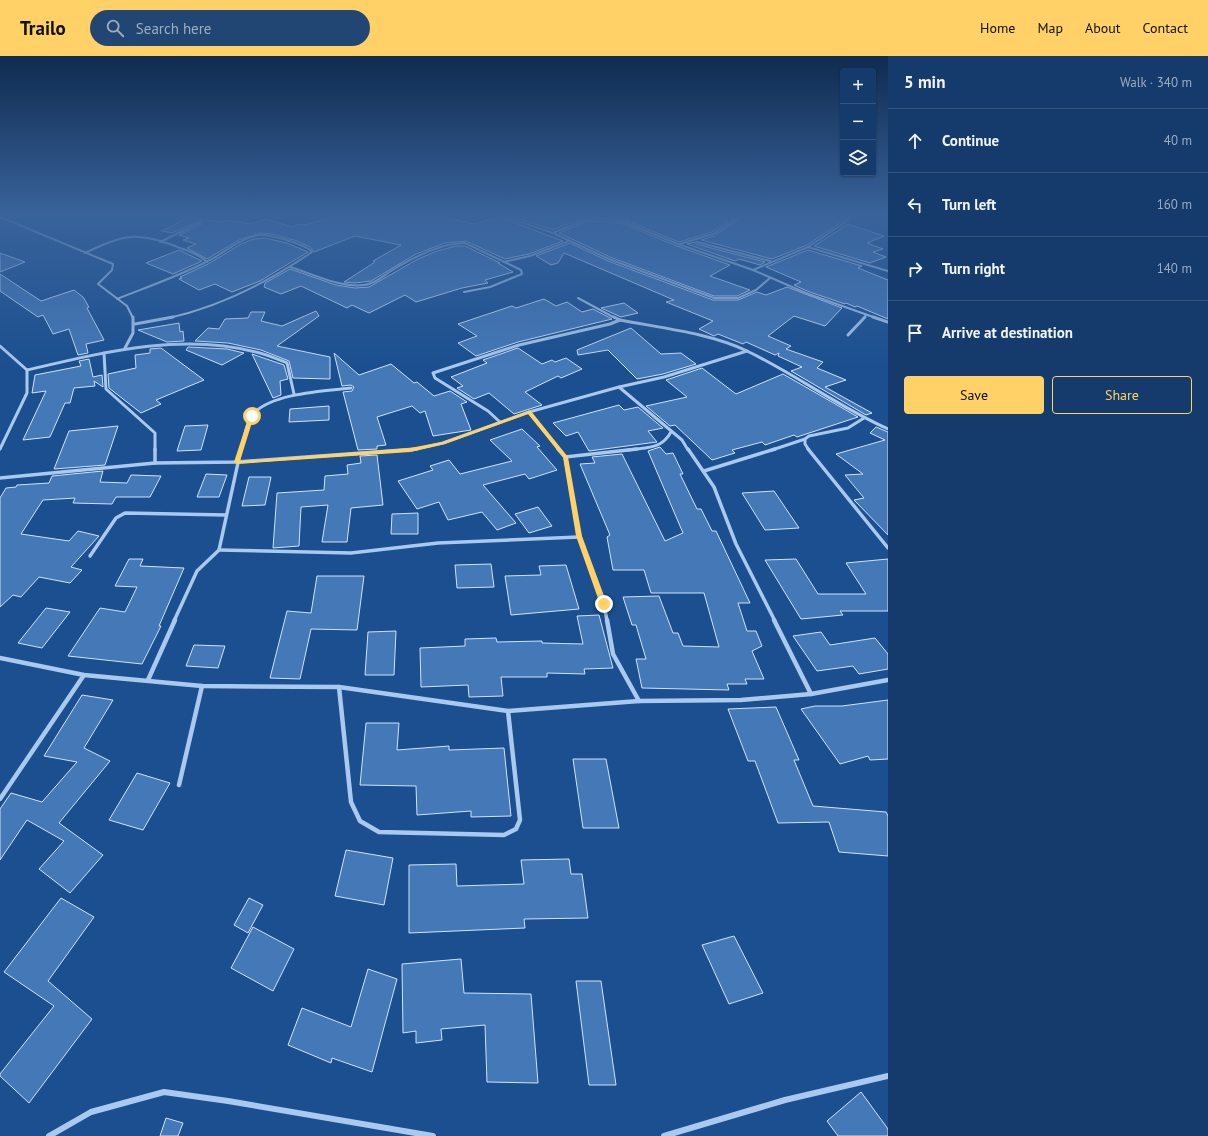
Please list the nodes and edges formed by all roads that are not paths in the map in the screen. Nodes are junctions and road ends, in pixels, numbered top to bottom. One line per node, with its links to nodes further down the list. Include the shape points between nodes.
1 (113, 266): 15 (street, via 98,284)
2 (196, 266): 15 (street)
3 (397, 266): 9 (street, via 372,283 364,285 346,284)
4 (513, 266): 13 (street, via 521,270 522,274 490,287)
5 (629, 266): 12 (street, via 714,298 738,298 756,290)
6 (743, 266): 10 (street)
7 (760, 266): 10 (street)
8 (873, 266): 11 (street)
9 (290, 267): 19 (street, via 208,307)
10 (753, 270): 12 (street)
11 (888, 271)
12 (770, 278): 16 (street)
13 (464, 292)
14 (578, 298): 17 (street)
15 (117, 299): 19 (street, via 128,306)
16 (866, 314): 18 (street); 20 (street)
17 (620, 320): 23 (street, via 722,341); 31 (street, via 519,345 433,373 435,378 488,411)
18 (888, 322)
19 (135, 324): 22 (street, via 130,343)
20 (848, 335)
21 (0, 346): 25 (street)
22 (125, 348): 24 (street); 28 (street, via 166,344 231,347 262,352 287,363)
23 (747, 352): 26 (street, via 664,377); 30 (street)
24 (104, 353): 25 (street); 38 (street, via 106,389 155,433)
25 (27, 370): 35 (street, via 27,393)
26 (619, 387): 29 (street); 33 (street)
27 (351, 388): 28 (street)
28 (294, 394): 37 (street, via 259,408 252,416)
29 (529, 412): 31 (street); 36 (street)
30 (864, 418): 32 (street); 34 (street, via 848,428)
31 (500, 422): 37 (street, via 443,443 410,450)
32 (888, 429)
33 (671, 432): 36 (street, via 666,441 658,446); 39 (street, via 682,440)
34 (805, 439): 39 (street); 43 (street, via 805,444)
35 (0, 449)
36 (565, 457): 42 (street)
37 (237, 462): 38 (street); 41 (street)
38 (155, 463): 40 (street)
39 (704, 471): 52 (street, via 714,487 736,544)
40 (0, 478)
41 (226, 515): 44 (street); 45 (street, via 125,513 116,518)
42 (579, 536): 44 (street, via 438,543 351,553); 53 (street, via 604,604 613,654)
43 (888, 548)
44 (219, 550): 48 (street, via 197,571)
45 (90, 556)
46 (0, 658): 47 (street)
47 (84, 675): 48 (street); 56 (street)
48 (148, 680): 50 (street)
49 (888, 680): 52 (street)
50 (202, 686): 51 (street); 55 (street)
51 (339, 687): 54 (street); 54 (street, via 351,802 360,821 379,832 504,835 516,829 520,820)
52 (811, 694): 53 (street, via 741,700)
53 (639, 701): 54 (street)
54 (508, 711)
55 (179, 785)
56 (0, 799)
57 (888, 1076): 60 (street, via 785,1100)
58 (49, 1136): 59 (street, via 91,1112 164,1092 228,1100)
59 (433, 1136)
60 (664, 1136)

